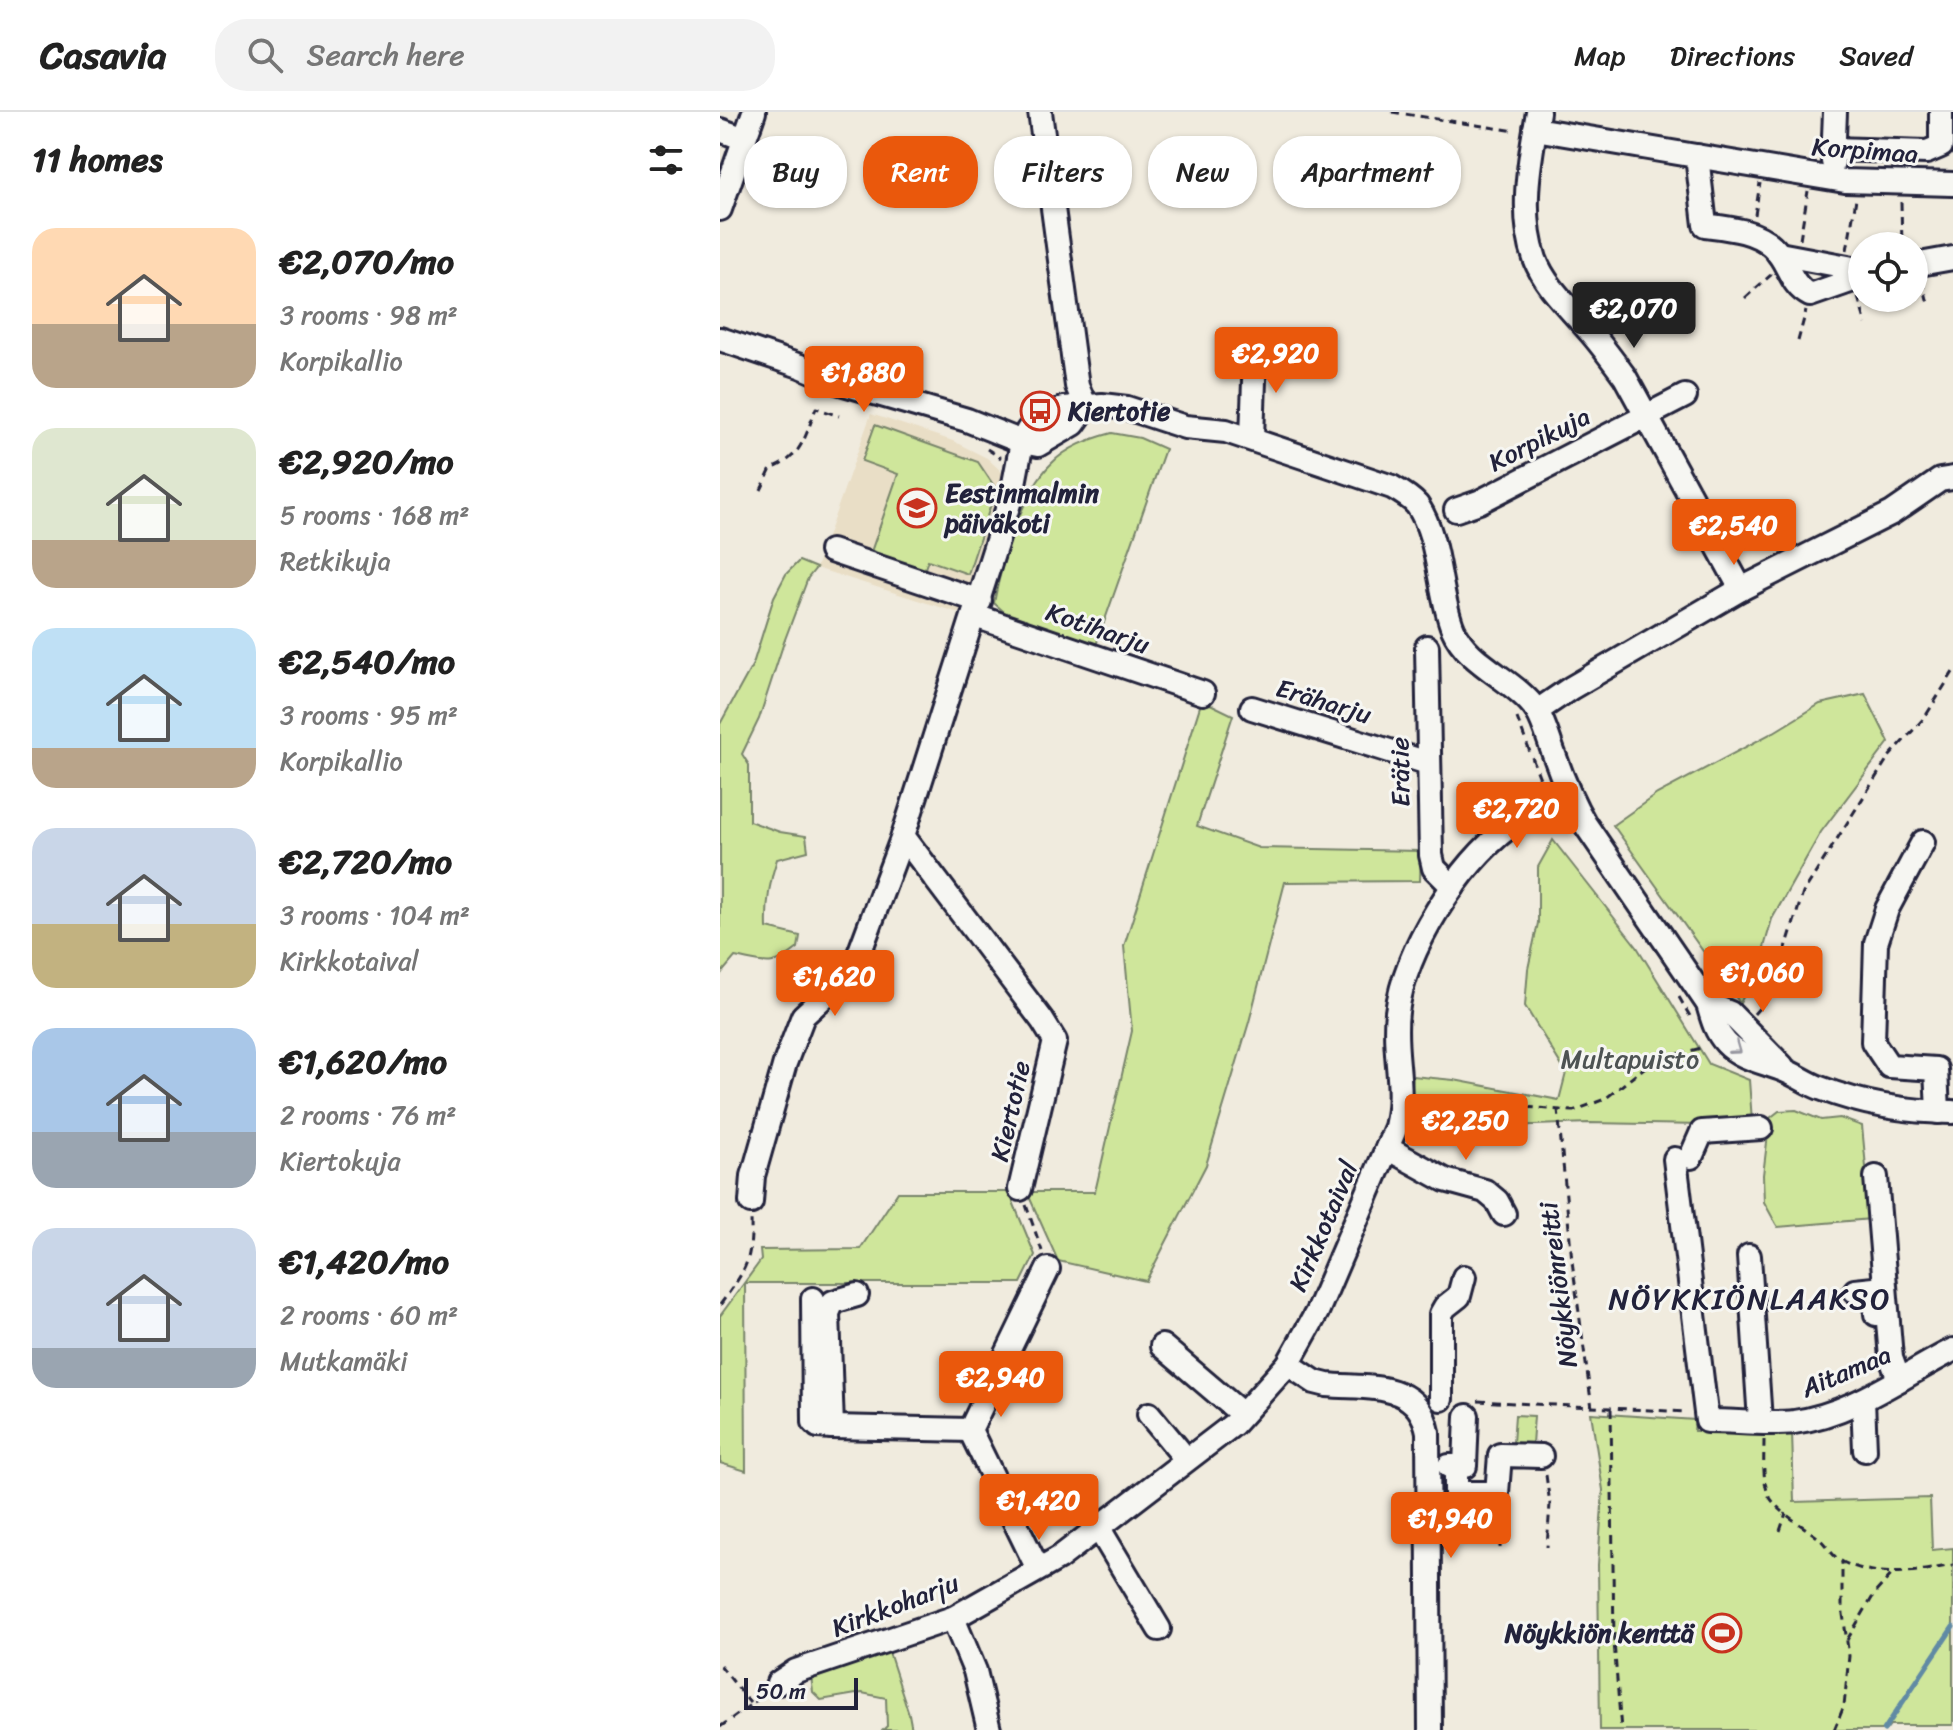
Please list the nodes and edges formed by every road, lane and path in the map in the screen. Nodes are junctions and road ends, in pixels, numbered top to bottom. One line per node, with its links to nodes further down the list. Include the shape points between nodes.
1 (754, 112): 8 (street)
2 (1040, 112): 38 (street, via 1077,386)
3 (1392, 112): 6 (path)
4 (1835, 112): 11 (street)
5 (1941, 112): 11 (street, via 1941,146 1927,152)
6 (1536, 126): 12 (street, Korpimaa); 40 (street, via 1528,223 1536,260 1551,286 1605,349)
7 (720, 130): 9 (street)
8 (746, 136)
9 (744, 139)
10 (744, 142): 19 (street)
11 (1834, 149): 14 (street)
12 (1697, 156): 14 (street, Korpimaa); 22 (street, via 1705,225)
13 (1761, 175): 22 (path)
14 (1833, 179): 16 (street, Korpimaa)
15 (1809, 184): 24 (path)
16 (1953, 184)
17 (1858, 191): 20 (path)
18 (1901, 191): 21 (path)
19 (720, 209)
20 (1855, 232)
21 (1902, 232)
22 (1752, 235): 24 (street)
23 (1953, 258): 25 (street)
24 (1787, 259): 26 (street); 28 (street, via 1800,290); 29 (path)
25 (1928, 263)
26 (1848, 269)
27 (1848, 273): 28 (street)
28 (1810, 295): 35 (path)
29 (1745, 298)
30 (1928, 304): 31 (path)
31 (1929, 307)
32 (1863, 312): 33 (path)
33 (1866, 324)
34 (720, 339): 43 (street, via 837,382 967,420)
35 (1798, 341)
36 (1255, 352): 41 (street)
37 (1685, 396): 40 (street, Korpikuja)
38 (1086, 407): 41 (street, via 1127,408 1171,424); 43 (street, via 1064,408 1028,430)
39 (839, 416): 45 (path, via 816,408 802,447 771,469)
40 (1646, 416): 46 (street, Korpikuja); 48 (street)
41 (1252, 438): 54 (street, via 1406,495 1424,519 1455,634)
42 (981, 445): 43 (path)
43 (1012, 450): 49 (street, via 1012,494)
44 (1953, 478): 48 (street, via 1940,480 1892,513)
45 (761, 490)
46 (1456, 510)
47 (831, 551): 49 (street, Kotiharju)
48 (1741, 589): 54 (street)
49 (978, 609): 52 (street, Kotiharju); 58 (street)
50 (1427, 647): 55 (street, Erätie)
51 (1953, 672): 61 (path, via 1925,717 1888,758 1803,893 1772,993)
52 (1203, 693)
53 (1252, 708): 55 (street, Eräharju)
54 (1526, 712): 56 (path); 57 (street)
55 (1428, 763): 60 (street, Erätie, via 1431,855 1434,868)
56 (1540, 780)
57 (1569, 797): 60 (street, Kirkkotaival, via 1496,837); 64 (street, via 1708,1004 1714,1026 1727,1044 1864,1104)
58 (903, 836): 68 (street, Kiertotie, via 1055,1041); 69 (street, via 853,970 803,1016 753,1176)
59 (1923, 842): 64 (street, via 1887,909 1876,943 1873,1042 1889,1066 1936,1069)
60 (1453, 887): 66 (street, Kirkkotaival, via 1423,934 1402,989 1396,1031 1401,1105)
61 (1748, 1021)
62 (1709, 1046): 63 (path, via 1654,1060 1592,1106)
63 (1558, 1109): 66 (path, via 1477,1103 1425,1114); 84 (path, Nöykkiönreitti)
64 (1946, 1112)
65 (1761, 1128): 89 (street, via 1702,1132 1683,1158)
66 (1391, 1137): 70 (street, via 1445,1180 1485,1191); 80 (street, Kirkkotaival, via 1317,1312)
67 (1876, 1177): 81 (street)
68 (1020, 1189): 72 (path)
69 (751, 1202): 77 (path, via 746,1269)
70 (1504, 1214)
71 (1749, 1256): 90 (street)
72 (1048, 1269): 92 (street)
73 (1464, 1277): 82 (street, via 1459,1296 1441,1314)
74 (1855, 1291): 81 (street, via 1874,1289 1882,1369)
75 (857, 1295): 91 (street, via 833,1302 828,1313)
76 (813, 1299): 91 (street, via 814,1422)
77 (720, 1305)
78 (1162, 1346): 88 (street)
79 (1953, 1350): 81 (street, Aitamaa)
80 (1288, 1364): 88 (street, Kirkkoharju); 96 (street, via 1315,1382 1409,1397 1425,1418)
81 (1895, 1382): 83 (street, Aitamaa)
82 (1441, 1399)
83 (1863, 1400): 90 (street, Aitamaa, via 1792,1422); 93 (street)
84 (1592, 1408): 85 (path); 86 (path)
85 (1469, 1409): 97 (street, via 1465,1466)
86 (1611, 1409): 89 (path, via 1697,1413); 120 (path, via 1614,1642)
87 (1149, 1414): 95 (street)
88 (1242, 1414): 95 (street, Kirkkoharju)
89 (1707, 1421): 90 (street, Aitamaa)
90 (1762, 1421): 100 (path, via 1769,1496)
91 (832, 1427): 92 (street)
92 (970, 1430): 110 (street)
93 (1865, 1450)
94 (1541, 1456): 99 (street, via 1500,1455); 106 (path, via 1550,1504)
95 (1186, 1459): 103 (street, Kirkkoharju)
96 (1428, 1465): 97 (street); 119 (street)
97 (1456, 1466): 98 (street)
98 (1456, 1493): 99 (street); 101 (path)
99 (1497, 1493): 107 (path, via 1502,1506)
100 (1786, 1513): 104 (path); 108 (path)
101 (1456, 1520): 102 (path); 105 (path, via 1455,1534)
102 (1463, 1521)
103 (1098, 1527): 110 (street, Kirkkoharju); 113 (street)
104 (1780, 1531)
105 (1463, 1535)
106 (1547, 1547)
107 (1500, 1548)
108 (1842, 1562): 111 (path); 114 (path)
109 (1953, 1565): 111 (path)
110 (1038, 1569): 112 (street, Kirkkoharju)
111 (1892, 1574): 114 (path)
112 (953, 1618): 116 (street, Kirkkoharju, via 796,1671); 118 (street, via 975,1671)
113 (1159, 1629)
114 (1847, 1640): 121 (path, via 1844,1706)
115 (720, 1665): 117 (path, via 750,1704)
116 (778, 1683)
117 (720, 1727)
118 (989, 1730)
119 (1430, 1730)
120 (1621, 1730)
121 (1834, 1730)

